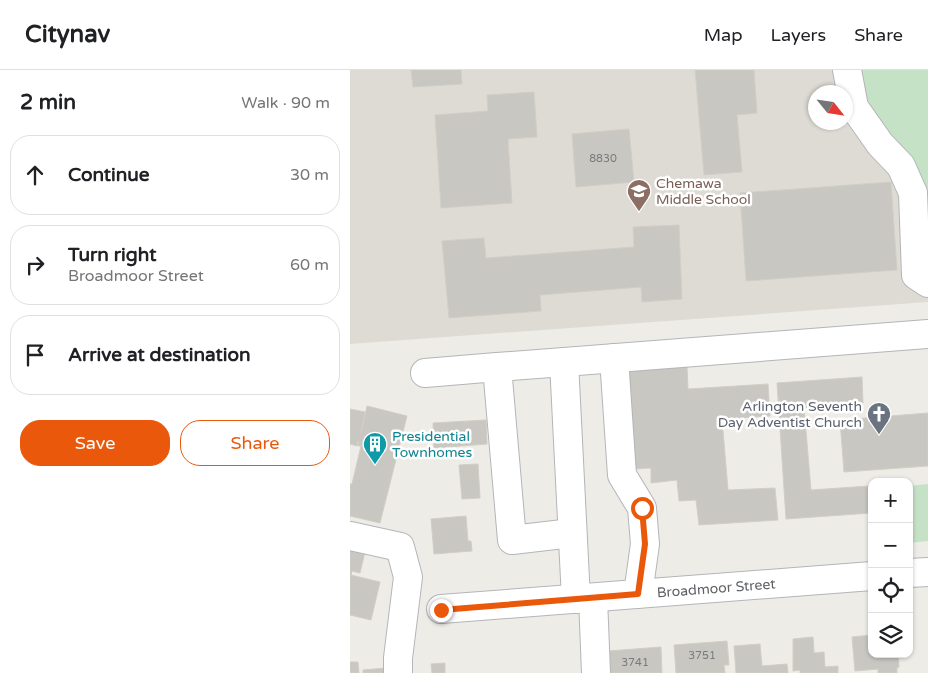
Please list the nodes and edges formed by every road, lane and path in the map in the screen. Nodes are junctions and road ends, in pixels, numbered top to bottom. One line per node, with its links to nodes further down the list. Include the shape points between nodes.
1 (847, 70): 2 (street, via 854,107 900,166 913,193 916,275)
2 (928, 283)
3 (928, 334): 4 (street)
4 (614, 358): 5 (street); 13 (street, via 622,475 642,508 645,544)
5 (564, 362): 6 (street); 8 (street)
6 (497, 367): 7 (street); 8 (street, via 512,540)
7 (425, 374)
8 (572, 533): 14 (street)
9 (350, 536): 16 (street, via 400,547 408,577)
10 (928, 572): 11 (street)
11 (913, 573)
12 (868, 576): 13 (street, Broadmoor Street)
13 (638, 594): 14 (street, Broadmoor Street)
14 (585, 598): 15 (street, Broadmoor Street); 17 (street)
15 (441, 610)
16 (398, 673)
17 (596, 673)

